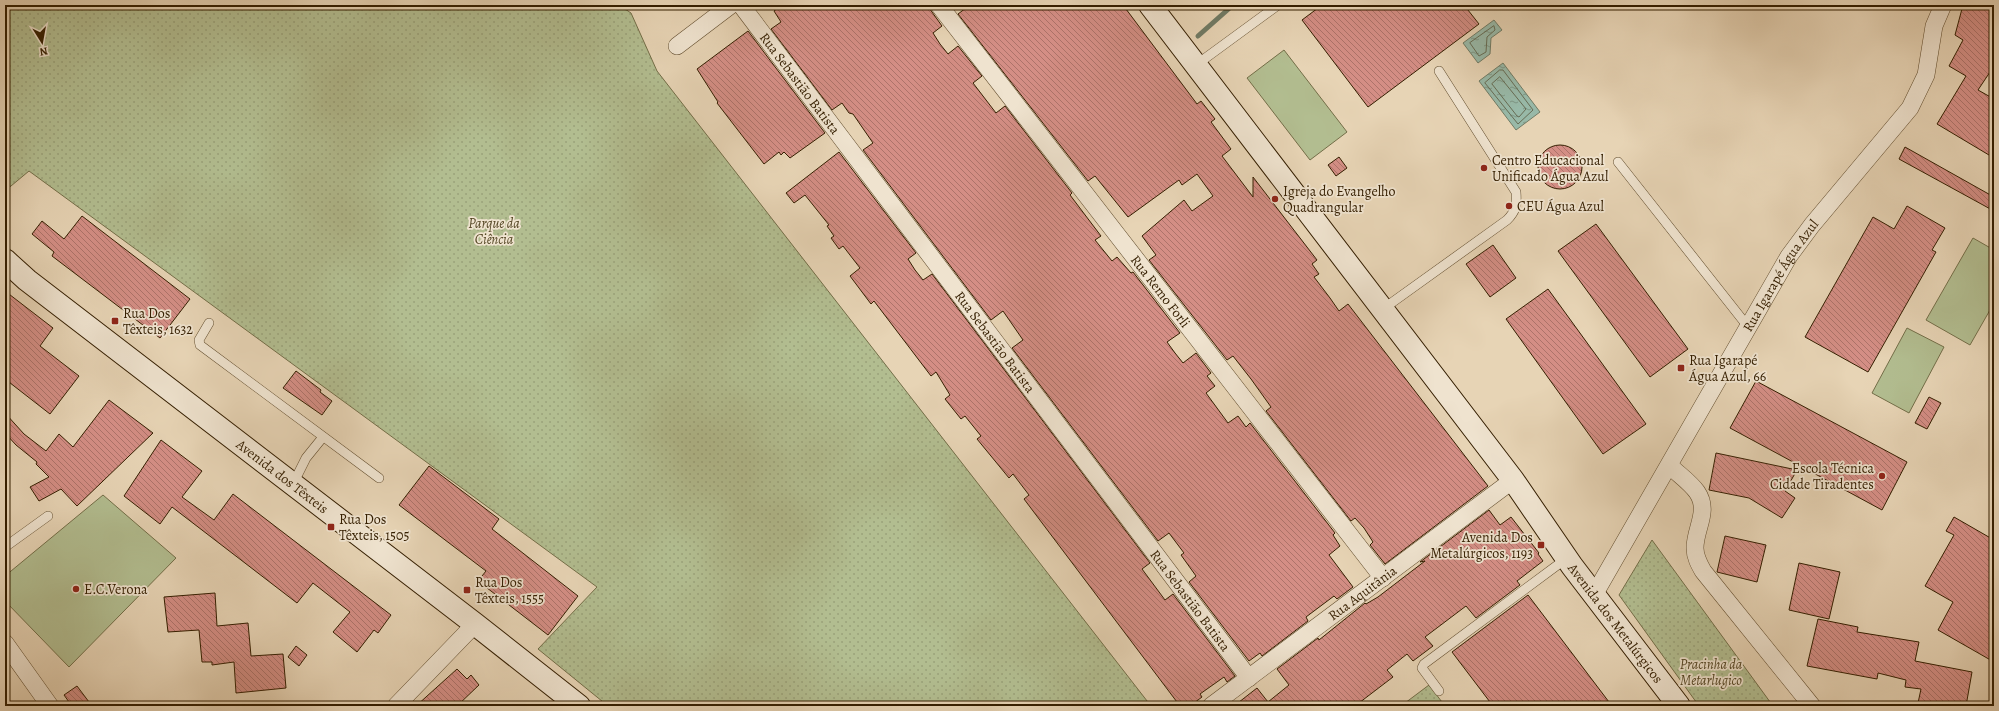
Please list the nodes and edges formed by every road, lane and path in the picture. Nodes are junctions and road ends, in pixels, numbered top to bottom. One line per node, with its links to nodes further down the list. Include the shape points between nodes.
1 (731, 5): 7 (street)
2 (741, 5): 27 (street, Rua Sebastião Batista)
3 (939, 5): 23 (street, Rua Remo Forli)
4 (1150, 5): 8 (main road, Avenida dos Metalúrgicos)
5 (1278, 5): 8 (lane)
6 (1942, 5): 14 (street, Rua Igarapé Água Azul, via 1934,26 1926,75 1910,108 1789,256)
7 (677, 46)
8 (1196, 65): 12 (main road, Avenida dos Metalúrgicos)
9 (1439, 71): 12 (lane, via 1516,192 1517,204 1514,213 1507,220)
10 (1618, 162): 14 (lane)
11 (5, 260): 19 (main road, Avenida dos Têxteis, via 27,280)
12 (1383, 309): 18 (main road, Avenida dos Metalúrgicos)
13 (209, 323): 15 (lane, via 199,340 200,345)
14 (1748, 328): 16 (street, Rua Igarapé Água Azul)
15 (323, 437): 17 (lane); 19 (lane, via 306,458)
16 (1670, 466): 24 (street, Rua Igarapé Água Azul); 34 (street, via 1696,491 1702,502 1702,516 1695,549 1696,559 1703,571)
17 (379, 478)
18 (1514, 480): 22 (main road, Avenida dos Metalúrgicos); 23 (street, Rua Aquitânia)
19 (293, 484): 25 (main road, Avenida dos Têxteis)
20 (48, 516): 21 (lane)
21 (5, 547)
22 (1567, 558): 24 (main road, Avenida dos Metalúrgicos); 28 (lane, via 1424,664 1422,668)
23 (1383, 578): 27 (street, Rua Aquitânia)
24 (1594, 595): 33 (main road, Avenida dos Metalúrgicos)
25 (476, 624): 30 (street); 31 (main road, Avenida dos Têxteis)
26 (5, 643): 29 (street)
27 (1249, 678): 32 (street, Rua Aquitânia)
28 (1439, 691)
29 (50, 706)
30 (396, 706)
31 (579, 706)
32 (1211, 706)
33 (1679, 706)
34 (1812, 706)

